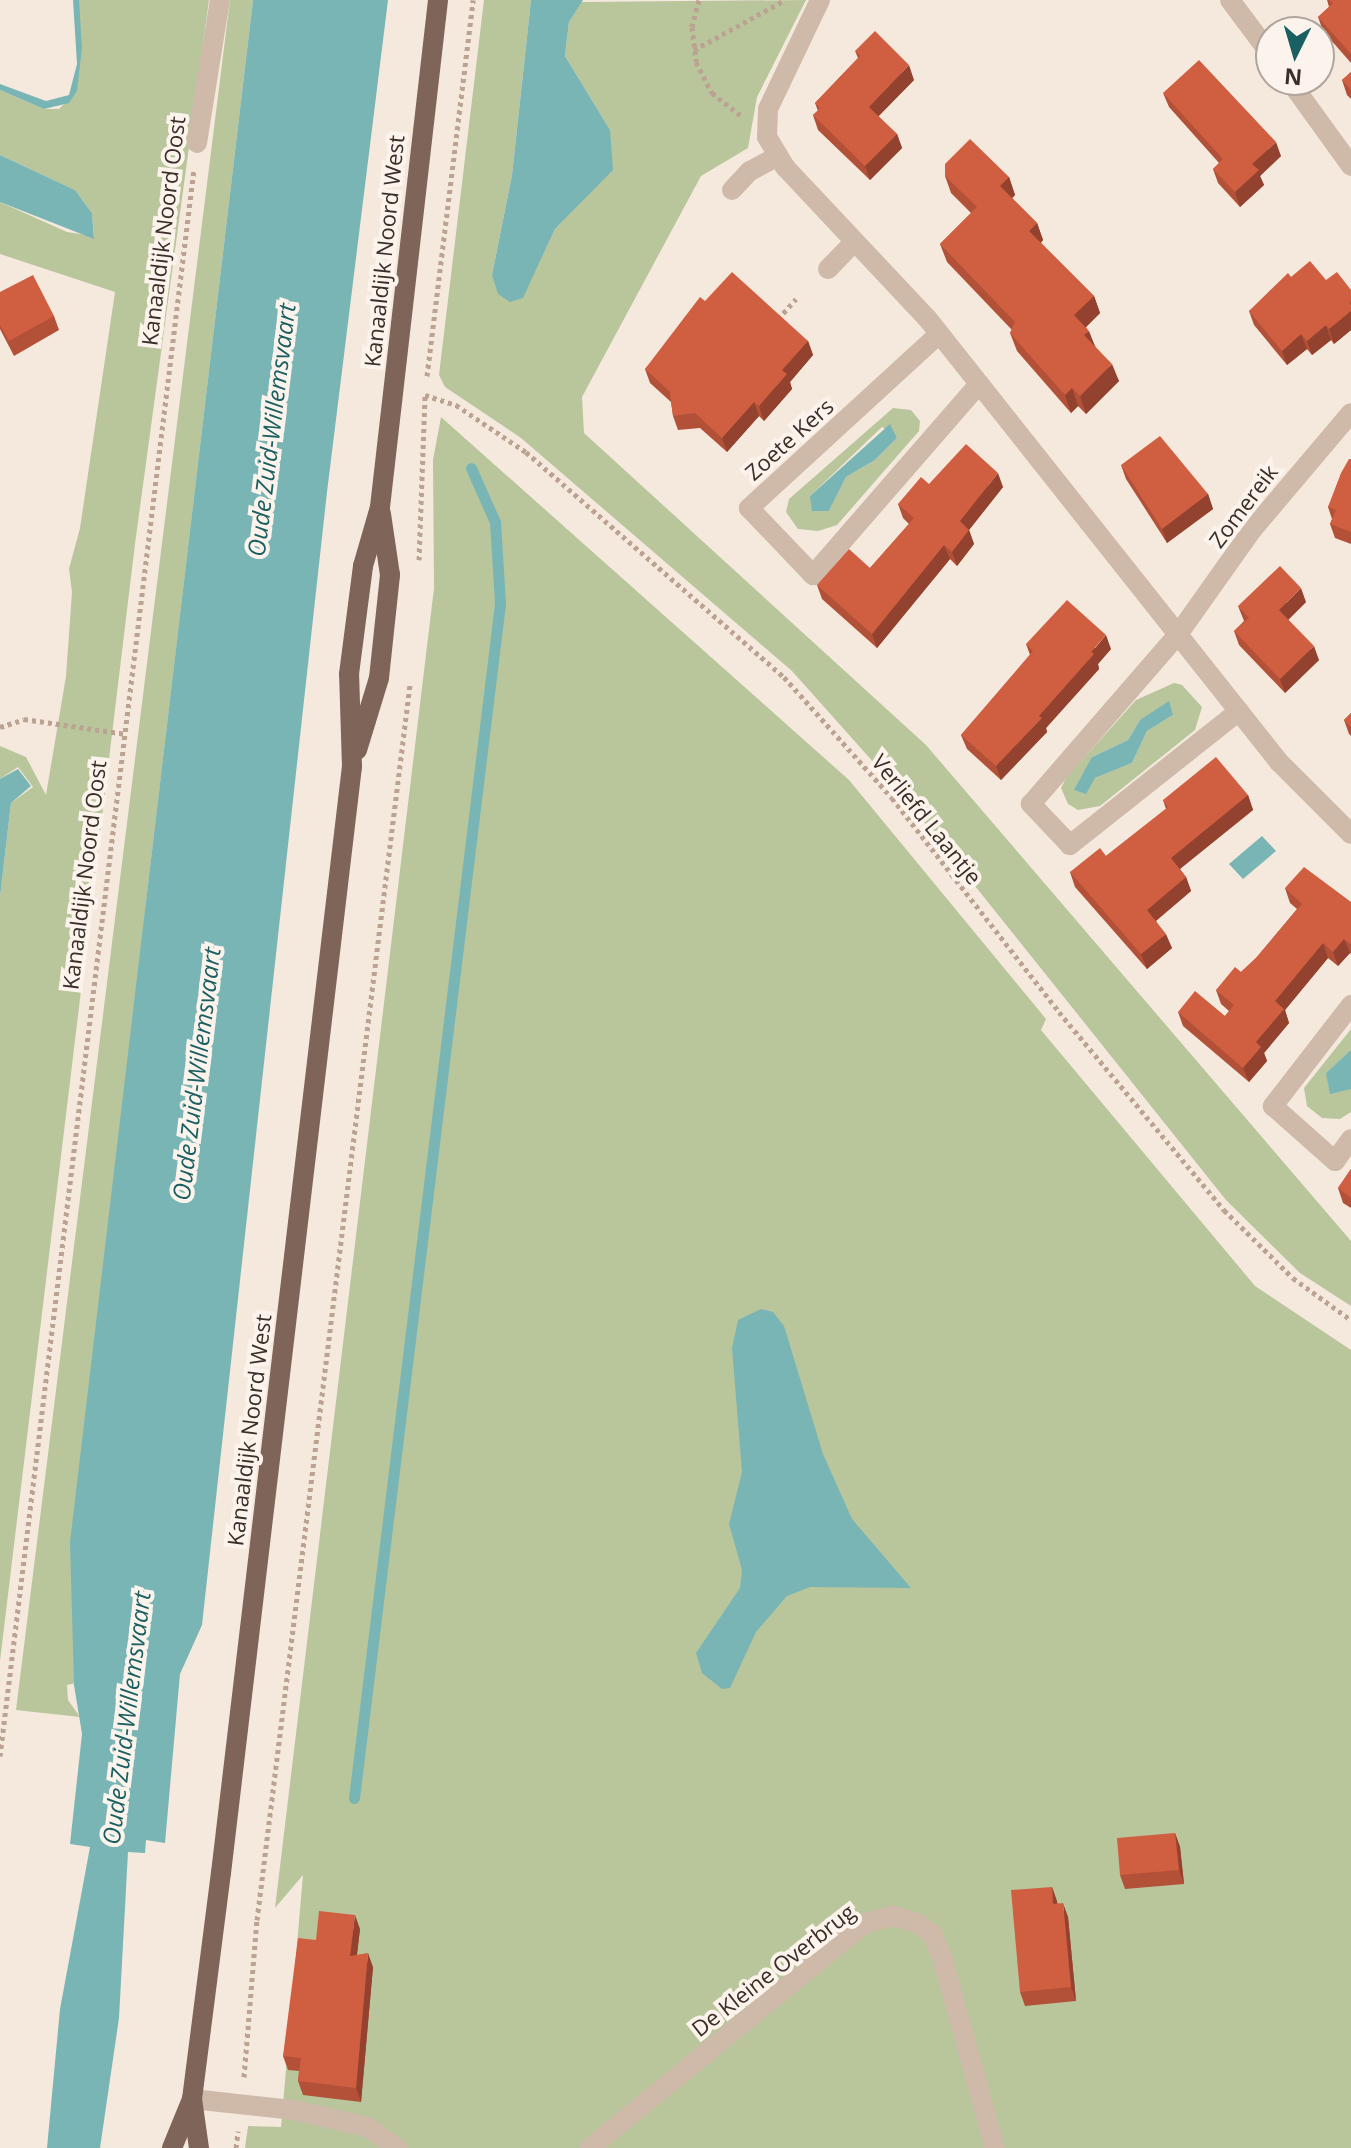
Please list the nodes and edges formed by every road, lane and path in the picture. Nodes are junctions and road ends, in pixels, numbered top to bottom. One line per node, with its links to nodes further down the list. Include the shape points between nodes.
1 (220, 0): 12 (street, Kanaaldijk Noord Oost)
2 (438, 0): 23 (main road, Kanaaldijk Noord West)
3 (473, 0): 33 (path, Verliefd Laantje, via 425,395 456,405 526,452 784,677 892,798 1059,1012 1224,1210 1293,1278)
4 (699, 0): 9 (path)
5 (785, 0): 9 (path)
6 (820, 0): 11 (street, via 782,75)
7 (1230, 0): 8 (street)
8 (1255, 34)
9 (694, 50): 11 (path, via 703,79 720,101 743,117)
10 (1301, 96): 14 (street)
11 (767, 123): 13 (street, via 767,137)
12 (197, 143): 27 (path, Kanaaldijk Noord Oost)
13 (778, 156): 15 (street, via 750,171); 16 (street)
14 (1351, 166)
15 (732, 190)
16 (854, 242): 17 (street); 20 (street)
17 (828, 269)
18 (796, 299): 19 (path)
19 (771, 326)
20 (939, 334): 21 (street); 21 (street, Zoete Kers, via 749,508 813,575)
21 (979, 384): 24 (street)
22 (1351, 413): 24 (street, Zomereik, via 1252,530)
23 (380, 507): 28 (main road, Kanaaldijk Noord West, via 363,566 349,674); 28 (main road, Kanaaldijk Noord West, via 390,575 381,663)
24 (1179, 633): 25 (street); 25 (street, via 1031,804 1070,845)
25 (1239, 711): 30 (street, via 1279,762)
26 (0, 727): 27 (path, via 24,719)
27 (126, 734): 34 (path, Kanaaldijk Noord Oost)
28 (352, 767): 35 (main road, Kanaaldijk Noord West)
29 (398, 786): 36 (path, via 257,1920)
30 (1351, 834)
31 (1351, 1005): 32 (street, via 1273,1106 1335,1161)
32 (1351, 1139)
33 (1351, 1320)
34 (0, 1756)
35 (192, 2099): 36 (street); 37 (main road, Kanaaldijk Noord West); 38 (main road, Kanaaldijk Noord West)
36 (241, 2105): 39 (street, via 367,2127)
37 (172, 2148)
38 (199, 2148)
39 (397, 2148)
40 (590, 2148): 41 (street, De Kleine Overbrug, via 865,1923 894,1916 932,1934 942,1956)
41 (995, 2148)

